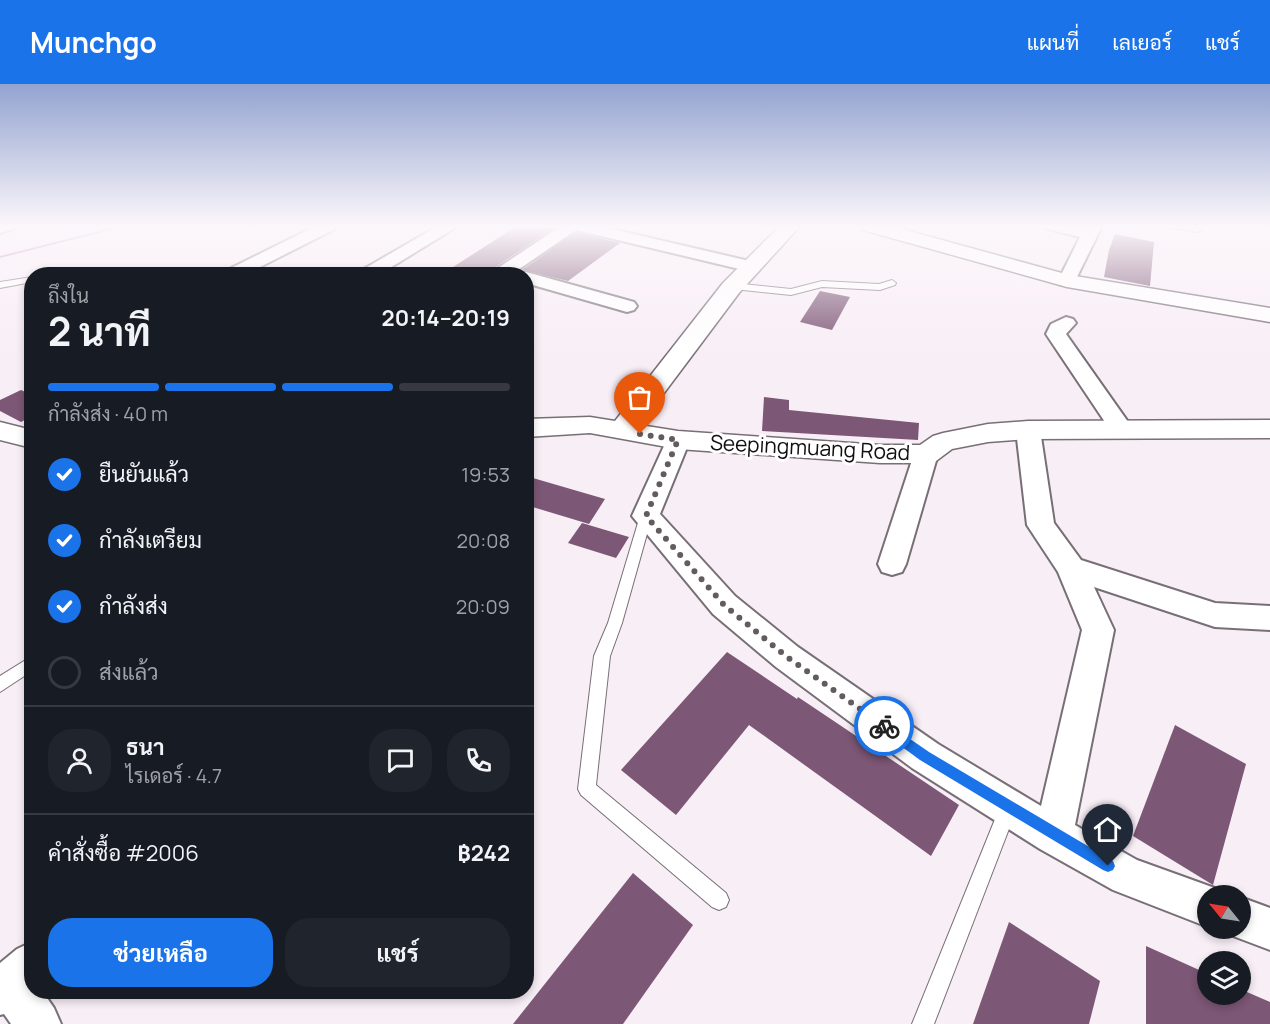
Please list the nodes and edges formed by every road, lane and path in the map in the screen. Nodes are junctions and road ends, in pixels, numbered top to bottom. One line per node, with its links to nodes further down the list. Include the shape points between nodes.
1 (749, 270): 9 (street)
2 (1027, 270): 6 (street)
3 (1072, 270): 6 (street)
4 (534, 279): 10 (street)
5 (24, 280): 8 (lane)
6 (1067, 281): 11 (street)
7 (892, 283): 9 (lane, via 880,287 833,283 790,291)
8 (0, 285)
9 (734, 286): 18 (street)
10 (627, 306)
11 (1270, 315)
12 (1066, 323): 14 (street, via 1056,334)
13 (534, 428): 18 (street, Seepingmuang Road, via 590,425)
14 (1121, 429): 15 (street, Seepingmuang Road); 16 (street, Seepingmuang Road)
15 (1270, 429)
16 (1028, 430): 21 (street, Seepingmuang Road, via 943,442); 24 (street, via 1041,525)
17 (0, 431): 19 (street)
18 (621, 431): 20 (street, Seepingmuang Road)
19 (24, 437)
20 (678, 440): 21 (street, Seepingmuang Road, via 857,453); 22 (street)
21 (926, 453): 23 (street)
22 (646, 516): 28 (street, via 724,605 787,657 925,756); 30 (lane, via 602,656 587,789)
23 (892, 564)
24 (1071, 568): 25 (street, via 1215,615); 29 (street, via 1098,630)
25 (1270, 618)
26 (24, 668): 27 (lane)
27 (0, 685)
28 (1008, 807): 29 (street); 38 (lane)
29 (1054, 835): 31 (street, via 1127,876)
30 (718, 900)
31 (1197, 902)
32 (1251, 922): 33 (street)
33 (1270, 929)
34 (14, 980): 35 (street)
35 (24, 998)
36 (24, 999): 37 (street)
37 (38, 1024)
38 (923, 1024)

